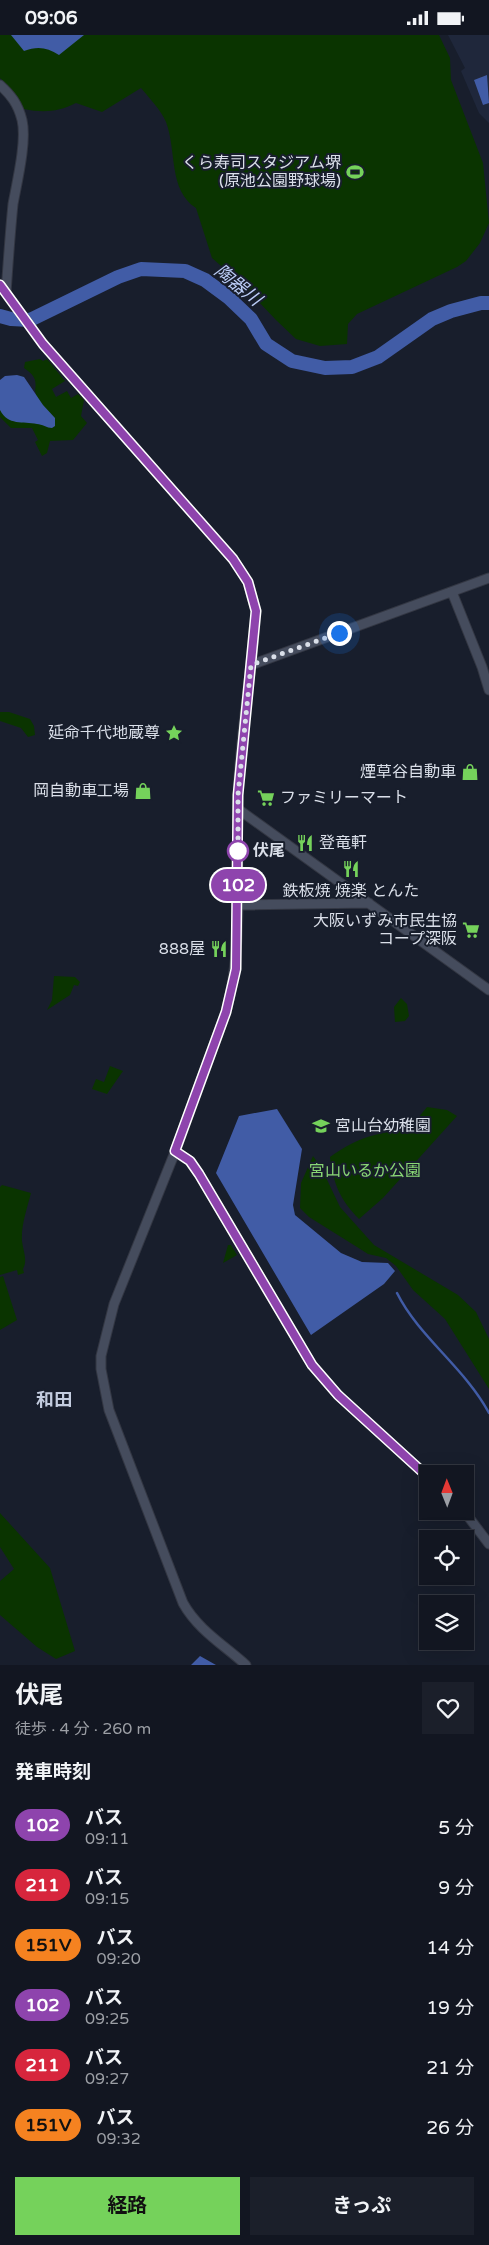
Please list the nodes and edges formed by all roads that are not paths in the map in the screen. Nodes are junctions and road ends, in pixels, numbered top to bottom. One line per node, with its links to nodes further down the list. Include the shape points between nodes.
1 (0, 85): 3 (street, via 14,98 23,121)
2 (0, 285): 3 (street)
3 (6, 293): 6 (street, via 36,334 242,571 256,611)
4 (489, 578): 5 (street)
5 (452, 592): 6 (street); 7 (street)
6 (251, 665): 8 (street)
7 (489, 690)
8 (238, 809): 9 (street); 10 (street)
9 (369, 903): 10 (street); 11 (street)
10 (238, 905): 12 (street, via 236,969 232,990)
11 (489, 990)
12 (175, 1151): 13 (street, via 190,1161 199,1174 312,1365 338,1395); 16 (street, via 108,1325 102,1378 109,1410 183,1603 201,1629)
13 (419, 1469)
14 (471, 1520): 15 (street)
15 (489, 1544)
16 (246, 1665)

